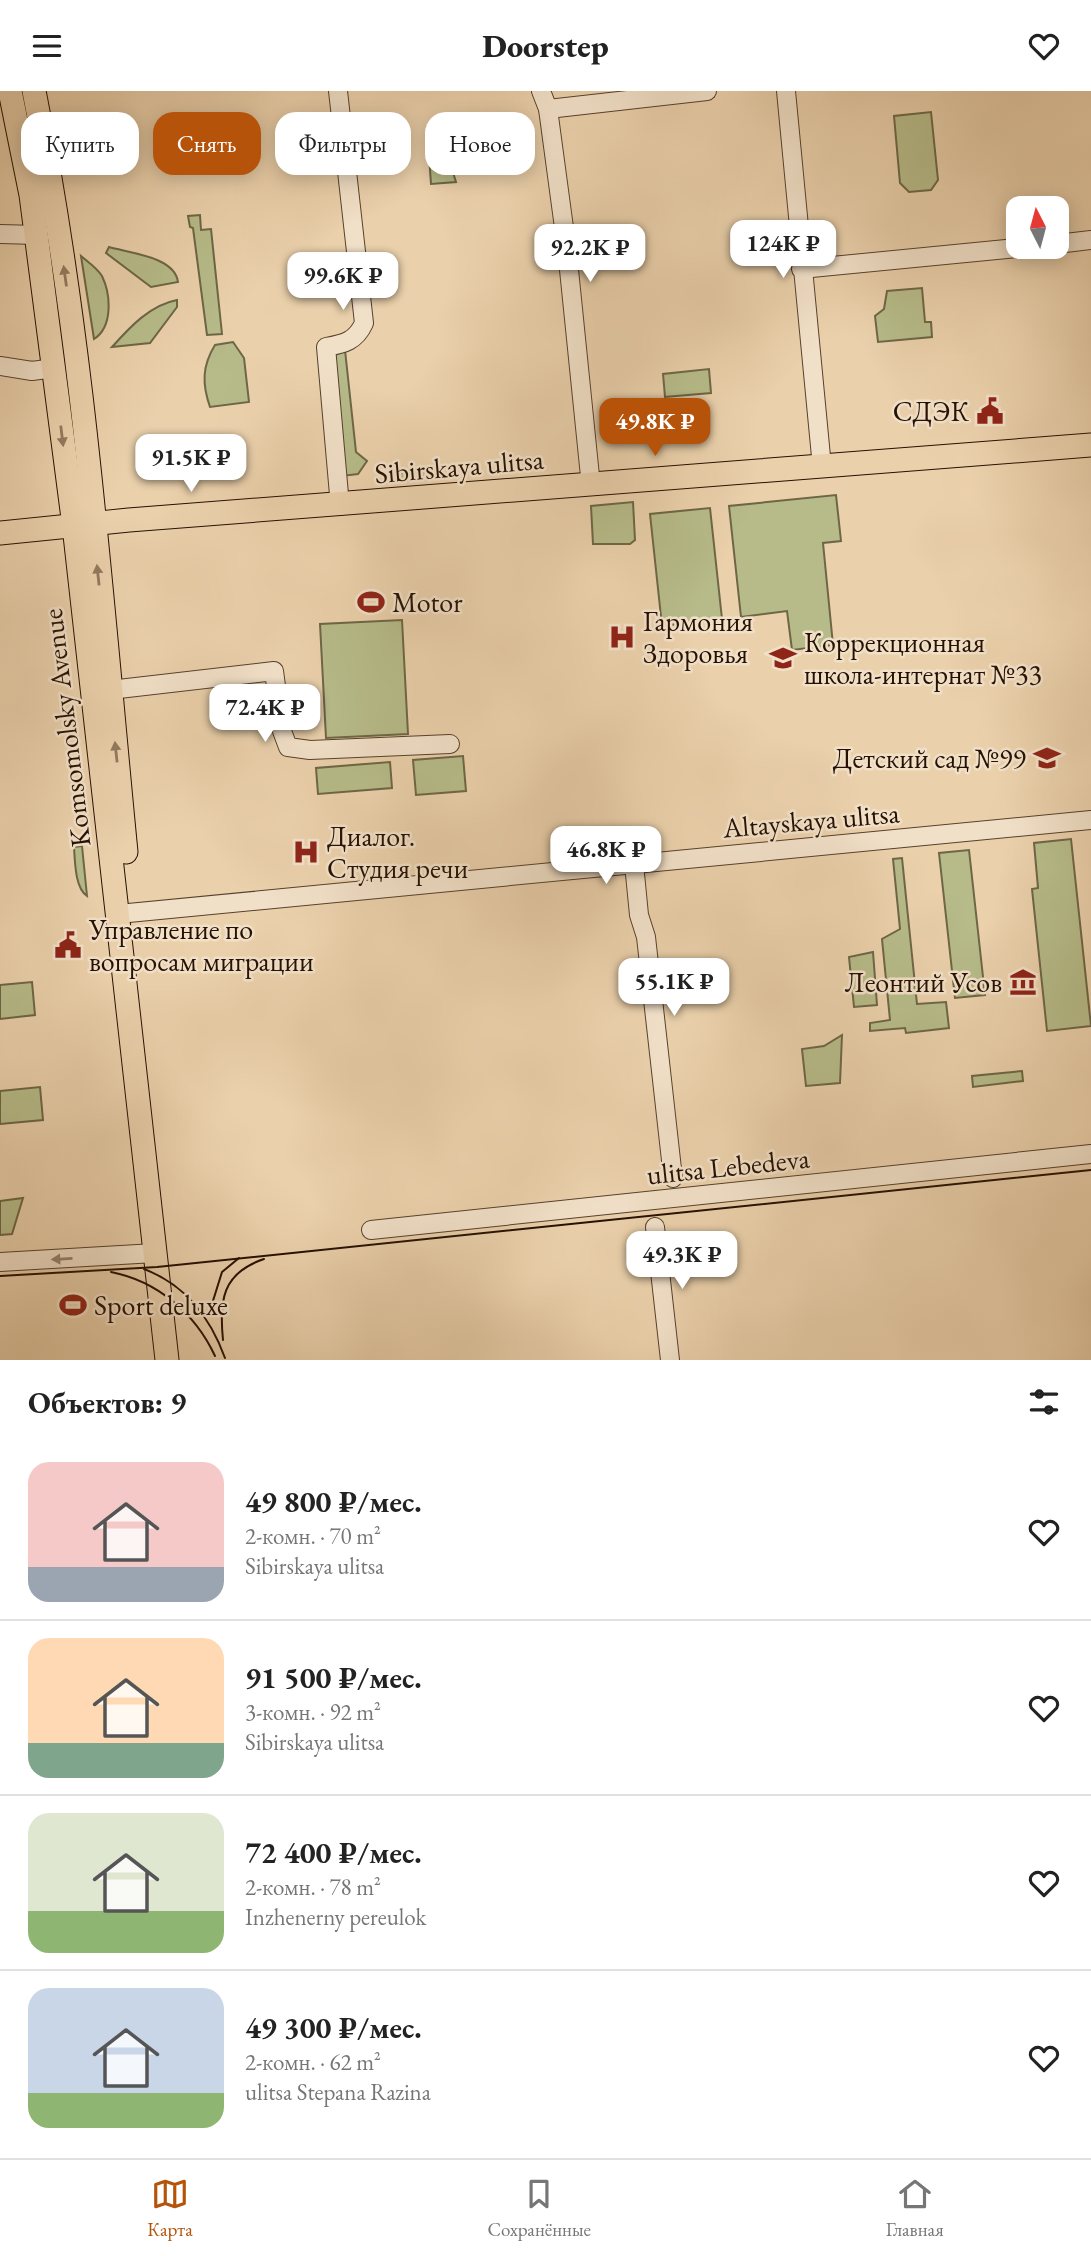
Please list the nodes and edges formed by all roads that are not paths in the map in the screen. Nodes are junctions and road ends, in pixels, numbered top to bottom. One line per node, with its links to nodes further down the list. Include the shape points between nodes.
1 (10, 91): 9 (main road, Komsomolsky Avenue)
2 (34, 91): 20 (main road, Komsomolsky Avenue, one-way to 2, via 75,343)
3 (338, 91): 19 (street, via 364,323 359,335 348,343 326,347)
4 (541, 91): 7 (street)
5 (707, 91): 7 (street)
6 (786, 91): 13 (street)
7 (548, 109): 18 (street)
8 (0, 233): 9 (street)
9 (37, 235): 15 (main road, Komsomolsky Avenue)
10 (1091, 240): 11 (street)
11 (1069, 243)
12 (1006, 249): 13 (street)
13 (801, 269): 17 (street)
14 (0, 366): 15 (street, via 32,371)
15 (54, 368): 20 (main road, Komsomolsky Avenue, one-way to 20)
16 (1091, 445): 17 (main road, Sibirskaya ulitsa)
17 (822, 467): 18 (main road, Sibirskaya ulitsa)
18 (591, 486): 19 (main road, Sibirskaya ulitsa)
19 (340, 506): 20 (main road, Sibirskaya ulitsa)
20 (83, 525): 21 (main road, Sibirskaya ulitsa); 22 (main road, Komsomolsky Avenue, one-way to 20); 26 (main road, Komsomolsky Avenue)
21 (0, 533)
22 (110, 690): 23 (street, via 274,671 288,747); 26 (main road, Komsomolsky Avenue, one-way to 22)
23 (450, 744)
24 (1091, 820): 25 (street, Altayskaya ulitsa)
25 (634, 864): 26 (street, Altayskaya ulitsa); 28 (street)
26 (125, 913): 31 (main road, Komsomolsky Avenue); 34 (main road, Komsomolsky Avenue)
27 (1091, 1154): 30 (street, ulitsa Lebedeva)
28 (673, 1178)
29 (655, 1227): 35 (street)
30 (371, 1230)
31 (155, 1253): 32 (street, one-way to 32); 33 (main road, Komsomolsky Avenue)
32 (0, 1262)
33 (167, 1360)
34 (179, 1360)
35 (670, 1360)

